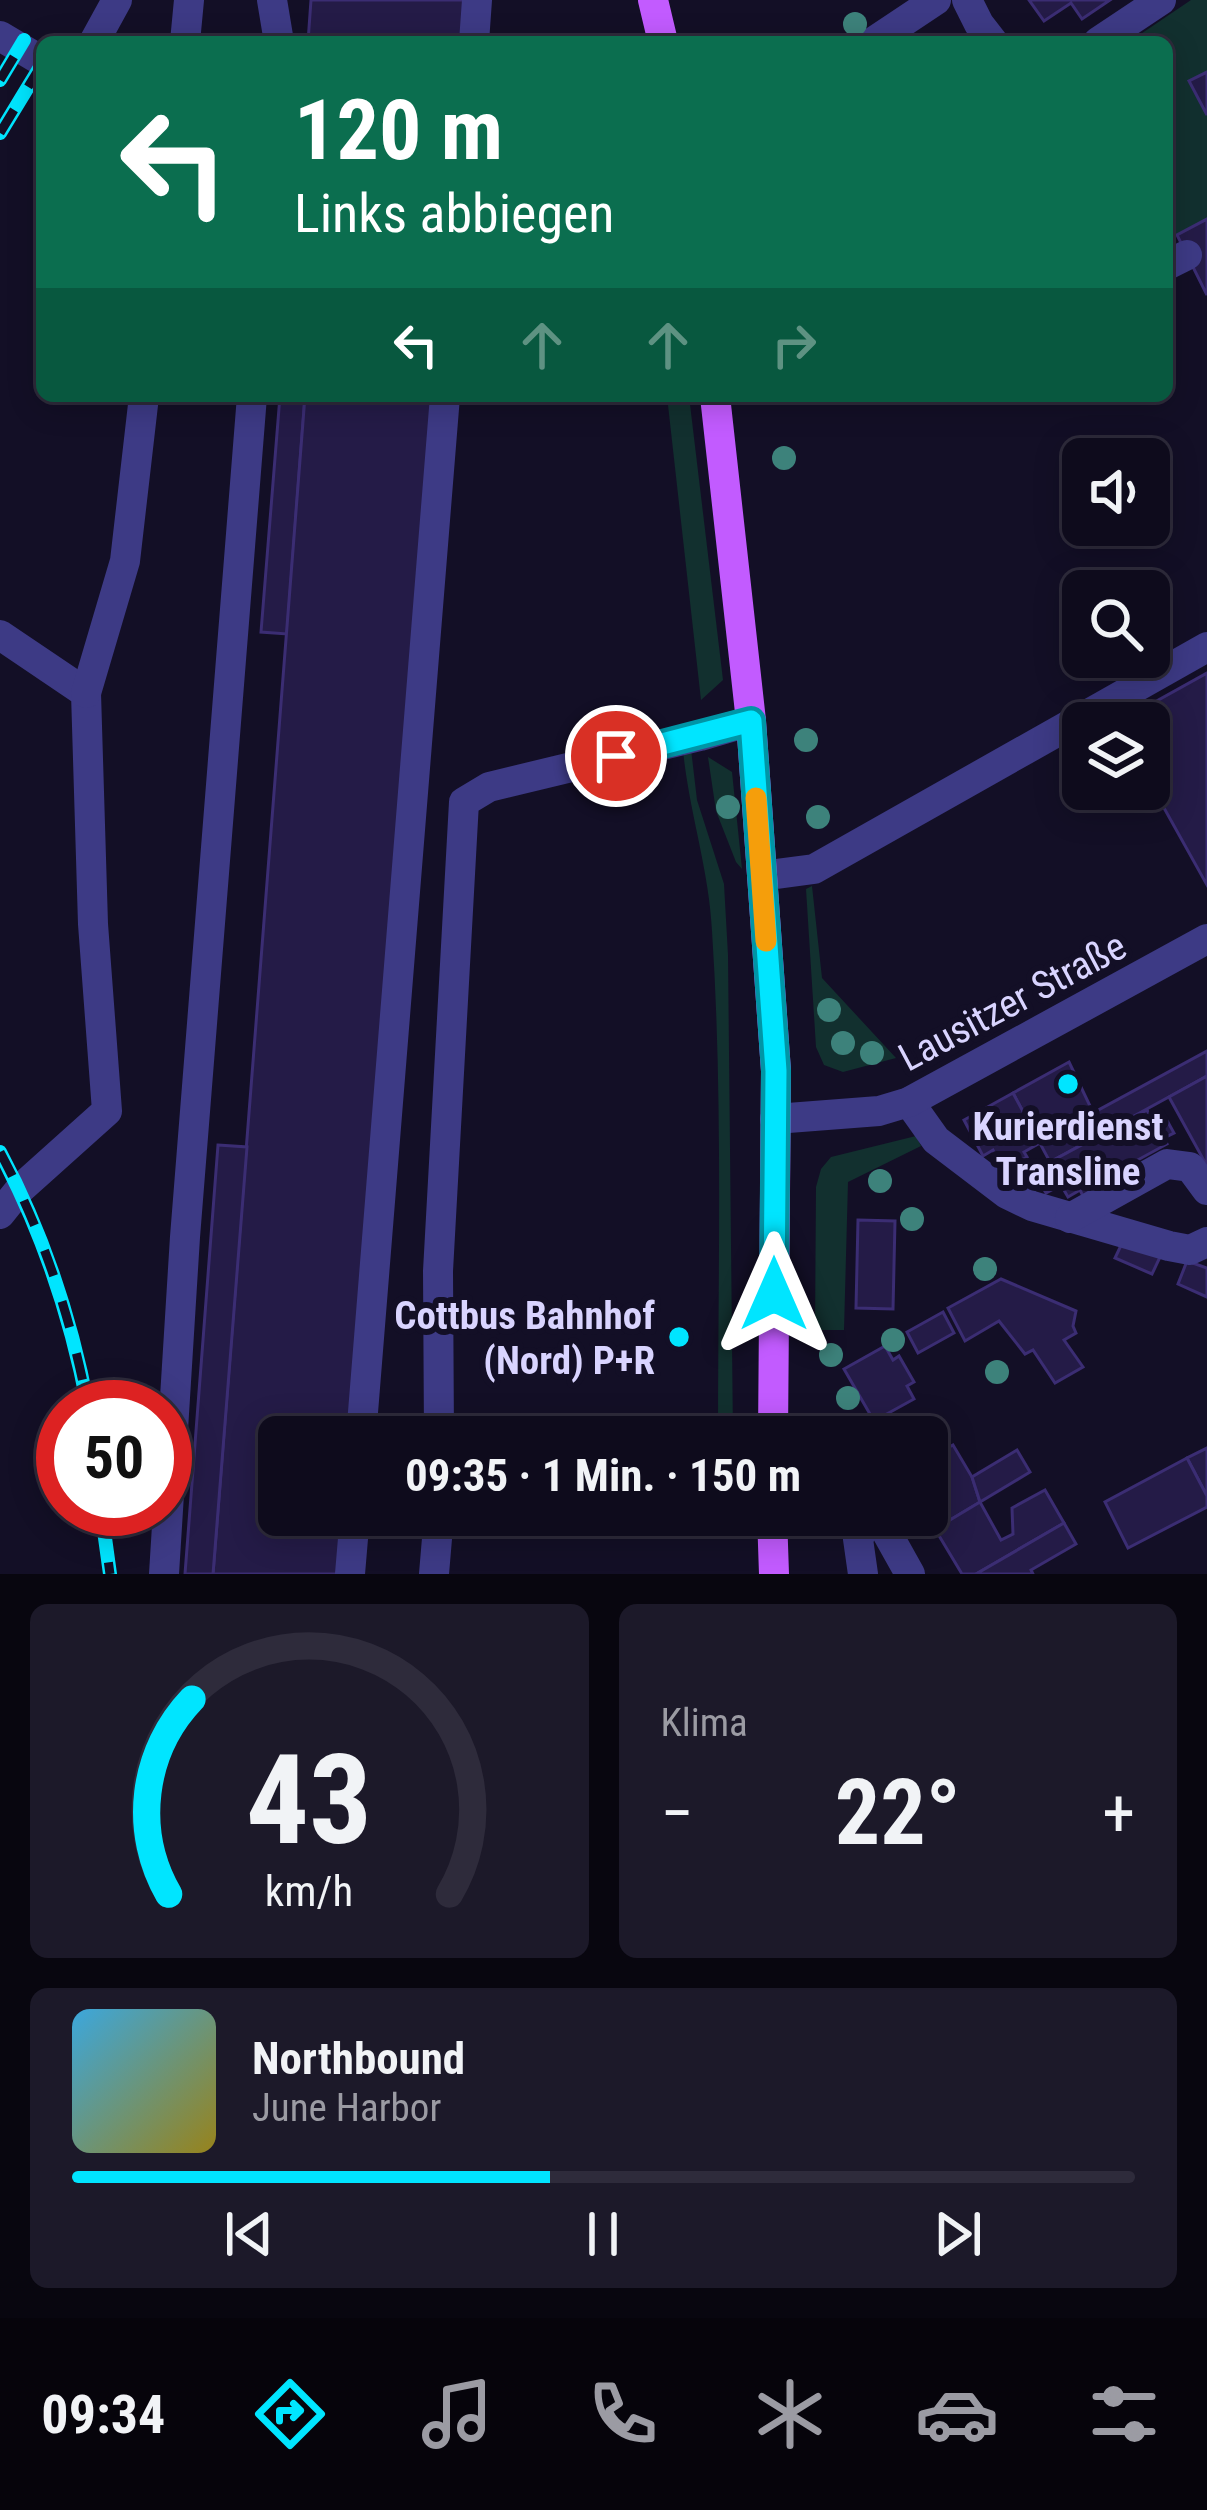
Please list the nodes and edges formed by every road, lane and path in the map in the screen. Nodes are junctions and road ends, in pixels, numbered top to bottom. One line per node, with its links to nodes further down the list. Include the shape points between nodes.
1 (118, 0): 10 (street)
2 (189, 0): 11 (street)
3 (272, 0): 12 (street)
4 (477, 0): 13 (street)
5 (653, 0): 14 (main road)
6 (936, 0): 15 (street)
7 (967, 0): 16 (street)
8 (1161, 0): 17 (street)
9 (0, 36): 18 (street)
10 (97, 36)
11 (186, 36)
12 (278, 36)
13 (474, 36)
14 (661, 36)
15 (882, 36)
16 (988, 36)
17 (1107, 36)
18 (36, 57)
19 (143, 402): 25 (street, via 125,561)
20 (252, 402): 43 (street)
21 (445, 402): 35 (street)
22 (716, 402): 26 (main road)
23 (0, 635): 25 (street)
24 (1207, 647): 27 (street, via 814,869)
25 (86, 693): 32 (street, via 107,1111)
26 (751, 721): 27 (main road); 36 (street, via 489,787 464,802 438,1271)
27 (761, 876): 30 (main road)
28 (1207, 939): 29 (street, Lausitzer Straße)
29 (908, 1102): 30 (street, Lausitzer Straße); 33 (street, via 936,1140 1006,1194)
30 (776, 1119): 37 (main road)
31 (1207, 1190): 33 (street, via 1190,1167 1167,1164)
32 (0, 1211)
33 (1070, 1218): 34 (street, via 1190,1250)
34 (1207, 1242)
35 (363, 1416)
36 (439, 1416)
37 (773, 1416)
38 (353, 1536): 44 (street)
39 (437, 1536): 45 (street)
40 (773, 1536): 46 (main road)
41 (861, 1536): 47 (street)
42 (887, 1536): 48 (street)
43 (164, 1574)
44 (350, 1574)
45 (434, 1574)
46 (774, 1574)
47 (863, 1574)
48 (910, 1574)

